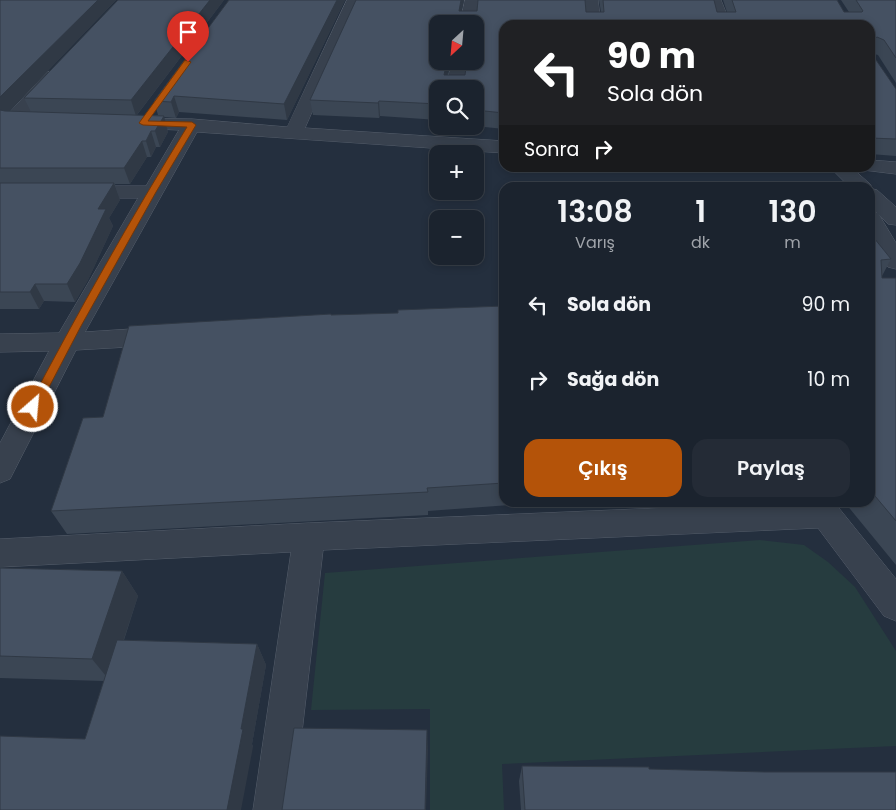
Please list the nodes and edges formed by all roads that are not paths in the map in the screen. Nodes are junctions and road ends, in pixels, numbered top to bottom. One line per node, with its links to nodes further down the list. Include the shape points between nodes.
1 (354, 0): 15 (street)
2 (472, 0): 5 (street)
3 (591, 0): 6 (street)
4 (714, 0): 7 (street)
5 (469, 15)
6 (593, 20)
7 (721, 20)
8 (66, 63): 14 (street)
9 (154, 108): 12 (street)
10 (58, 121): 14 (street)
11 (115, 122): 12 (street)
12 (143, 123): 13 (street)
13 (192, 125): 15 (street); 25 (street)
14 (6, 127)
15 (293, 134): 17 (street)
16 (446, 135): 17 (street)
17 (444, 145)
18 (484, 146): 19 (street)
19 (499, 147)
20 (875, 166): 21 (street)
21 (896, 168)
22 (845, 172): 23 (street)
23 (856, 182)
24 (57, 192): 25 (street)
25 (152, 192): 31 (street)
26 (875, 199): 27 (street)
27 (896, 219)
28 (875, 226): 29 (street)
29 (896, 262)
30 (186, 334): 31 (street)
31 (67, 342): 32 (street); 33 (street)
32 (0, 343)
33 (0, 472)
34 (820, 509): 35 (street); 37 (street)
35 (309, 537): 36 (street); 38 (street)
36 (0, 554)
37 (896, 605)
38 (273, 810)

